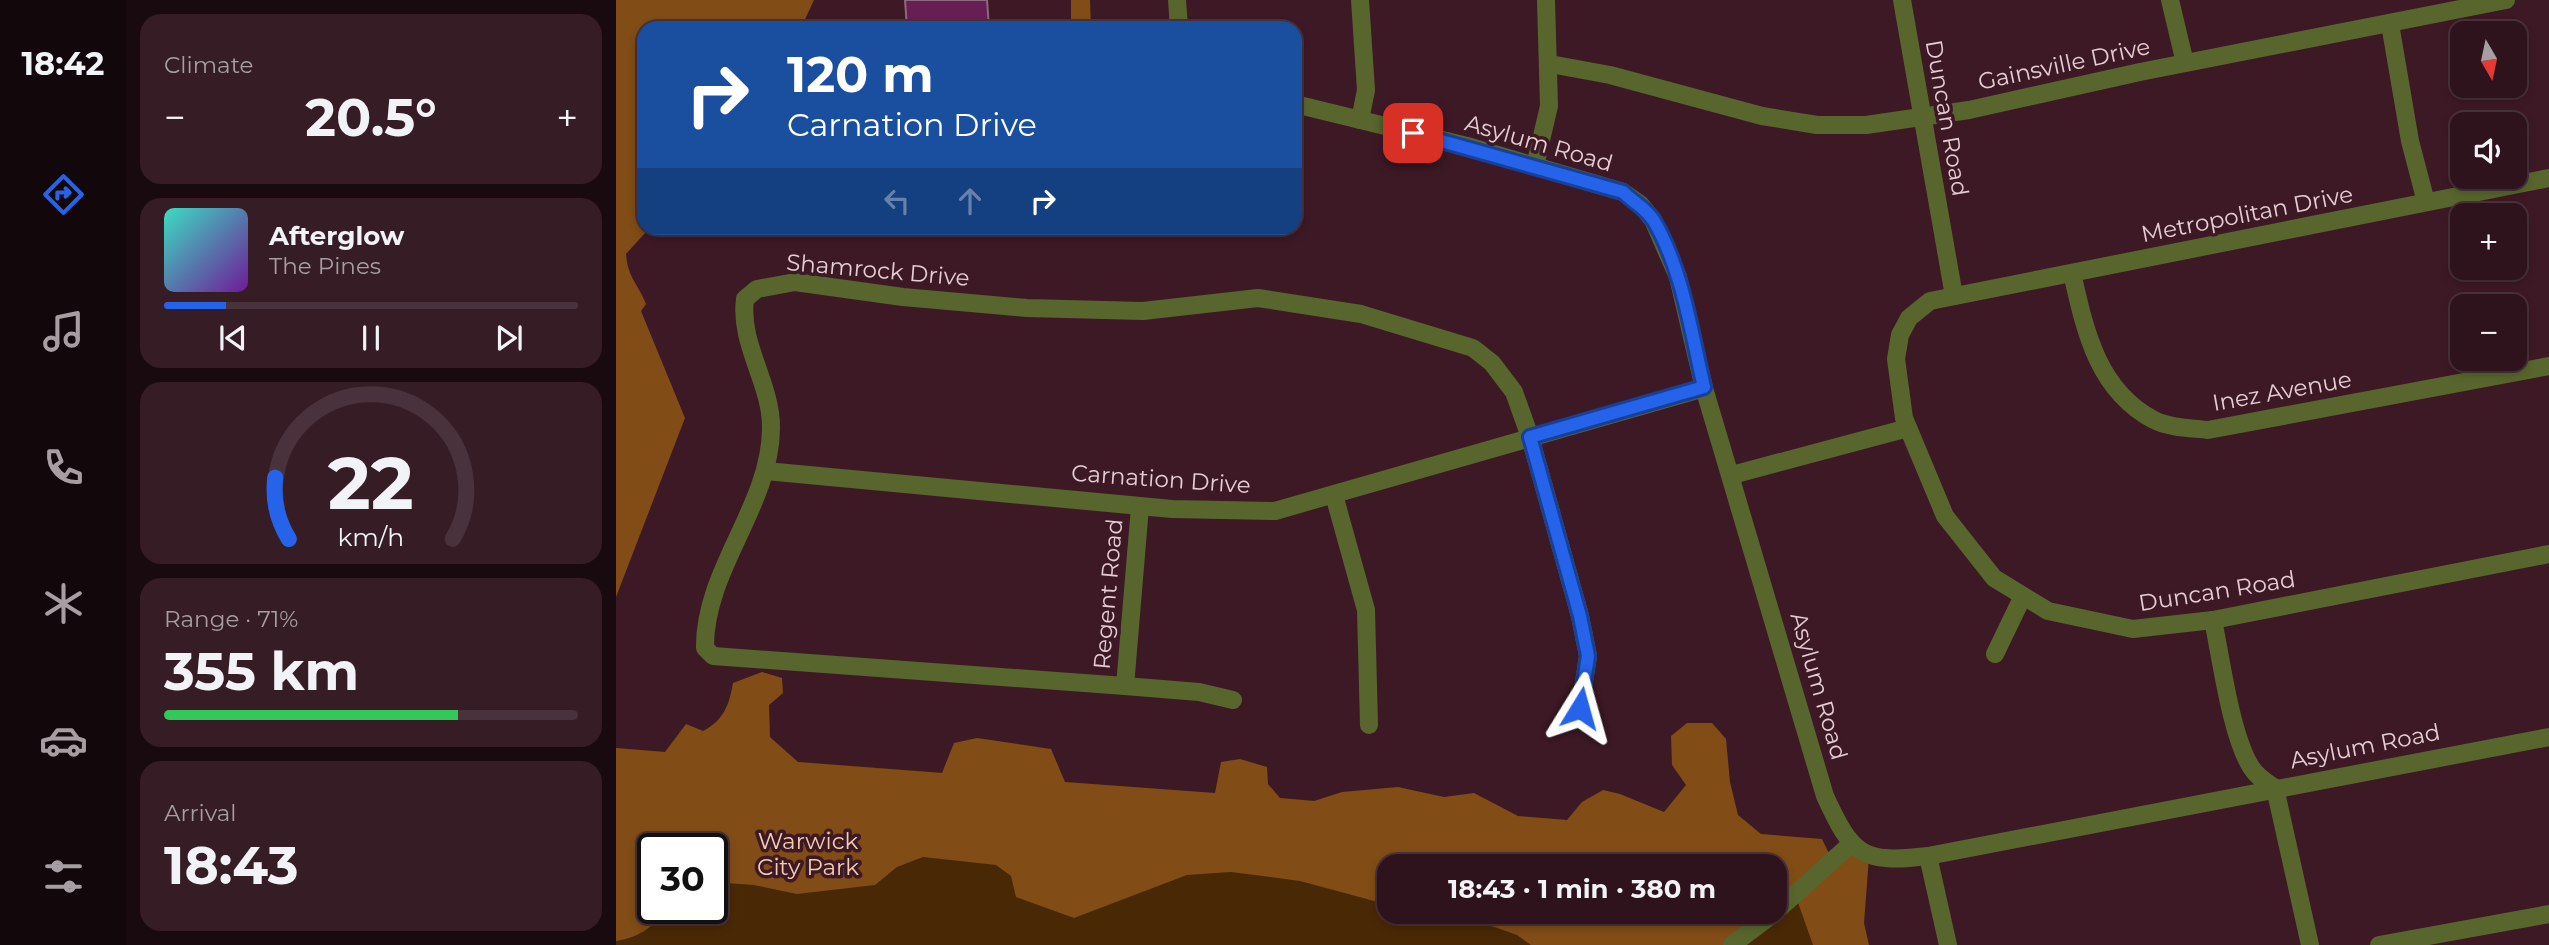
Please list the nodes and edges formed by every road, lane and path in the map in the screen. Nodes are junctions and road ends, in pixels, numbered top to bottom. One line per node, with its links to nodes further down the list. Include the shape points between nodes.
1 (1177, 0): 7 (street)
2 (1360, 0): 13 (street, via 1366,90)
3 (1546, 0): 10 (street)
4 (1902, 0): 12 (street, Duncan Road)
5 (2170, 0): 9 (street)
6 (2506, 0): 8 (street, Gainsville Drive)
7 (1178, 21)
8 (2390, 24): 9 (street, Gainsville Drive); 16 (street, via 2410,141)
9 (2185, 63): 12 (street, Gainsville Drive)
10 (1550, 64): 12 (street, Gainsville Drive, via 1803,124 1848,126); 14 (street, via 1549,106)
11 (1302, 106): 13 (street, Asylum Road)
12 (1924, 118): 18 (street, Duncan Road)
13 (1360, 120): 14 (street, Asylum Road)
14 (1535, 166): 20 (street, Asylum Road, via 1623,192 1653,220 1678,276)
15 (2549, 178): 16 (street, Metropolitan Drive)
16 (2426, 202): 17 (street, Metropolitan Drive)
17 (2072, 274): 18 (street, Metropolitan Drive); 19 (street, Inez Avenue, via 2097,363 2127,400 2155,420 2179,427 2208,430)
18 (1954, 296): 21 (street, Duncan Road, via 1930,301 1909,318 1899,335 1896,359)
19 (2549, 366)
20 (1704, 387): 22 (street, Carnation Drive); 24 (street, Asylum Road)
21 (1908, 428): 24 (street); 28 (street, Duncan Road, via 1945,516 1994,579)
22 (1530, 437): 23 (street, Shamrock Drive, via 1514,391 1473,348 1361,314 1258,298 1143,311 1027,308 795,282 757,289 745,299 743,315 772,428); 25 (street, Carnation Drive); 33 (street, Shamrock Drive, via 1588,656)
23 (766, 471): 26 (street, Carnation Drive); 31 (street, Shamrock Drive, via 726,561 704,627 705,648 713,656)
24 (1732, 475): 37 (street, Asylum Road, via 1825,796 1843,836)
25 (1334, 495): 26 (street, Carnation Drive, via 1275,511); 34 (street, via 1366,610)
26 (1140, 506): 31 (street, Regent Road)
27 (2549, 554): 29 (street, Duncan Road)
28 (2023, 596): 29 (street, Duncan Road, via 2048,611 2133,629); 30 (street)
29 (2213, 620): 36 (street, via 2233,716 2250,766)
30 (1995, 654)
31 (1125, 685): 32 (street, Shamrock Drive)
32 (1233, 699)
33 (1580, 708)
34 (1369, 725)
35 (2549, 737): 36 (street, Asylum Road)
36 (2275, 788): 38 (street, Asylum Road); 42 (street)
37 (1852, 843): 38 (street, Asylum Road, via 1866,854 1893,860); 40 (street)
38 (1928, 856): 41 (street)
39 (2549, 914): 43 (street)
40 (1732, 945)
41 (1948, 945)
42 (2310, 945)
43 (2379, 945)

